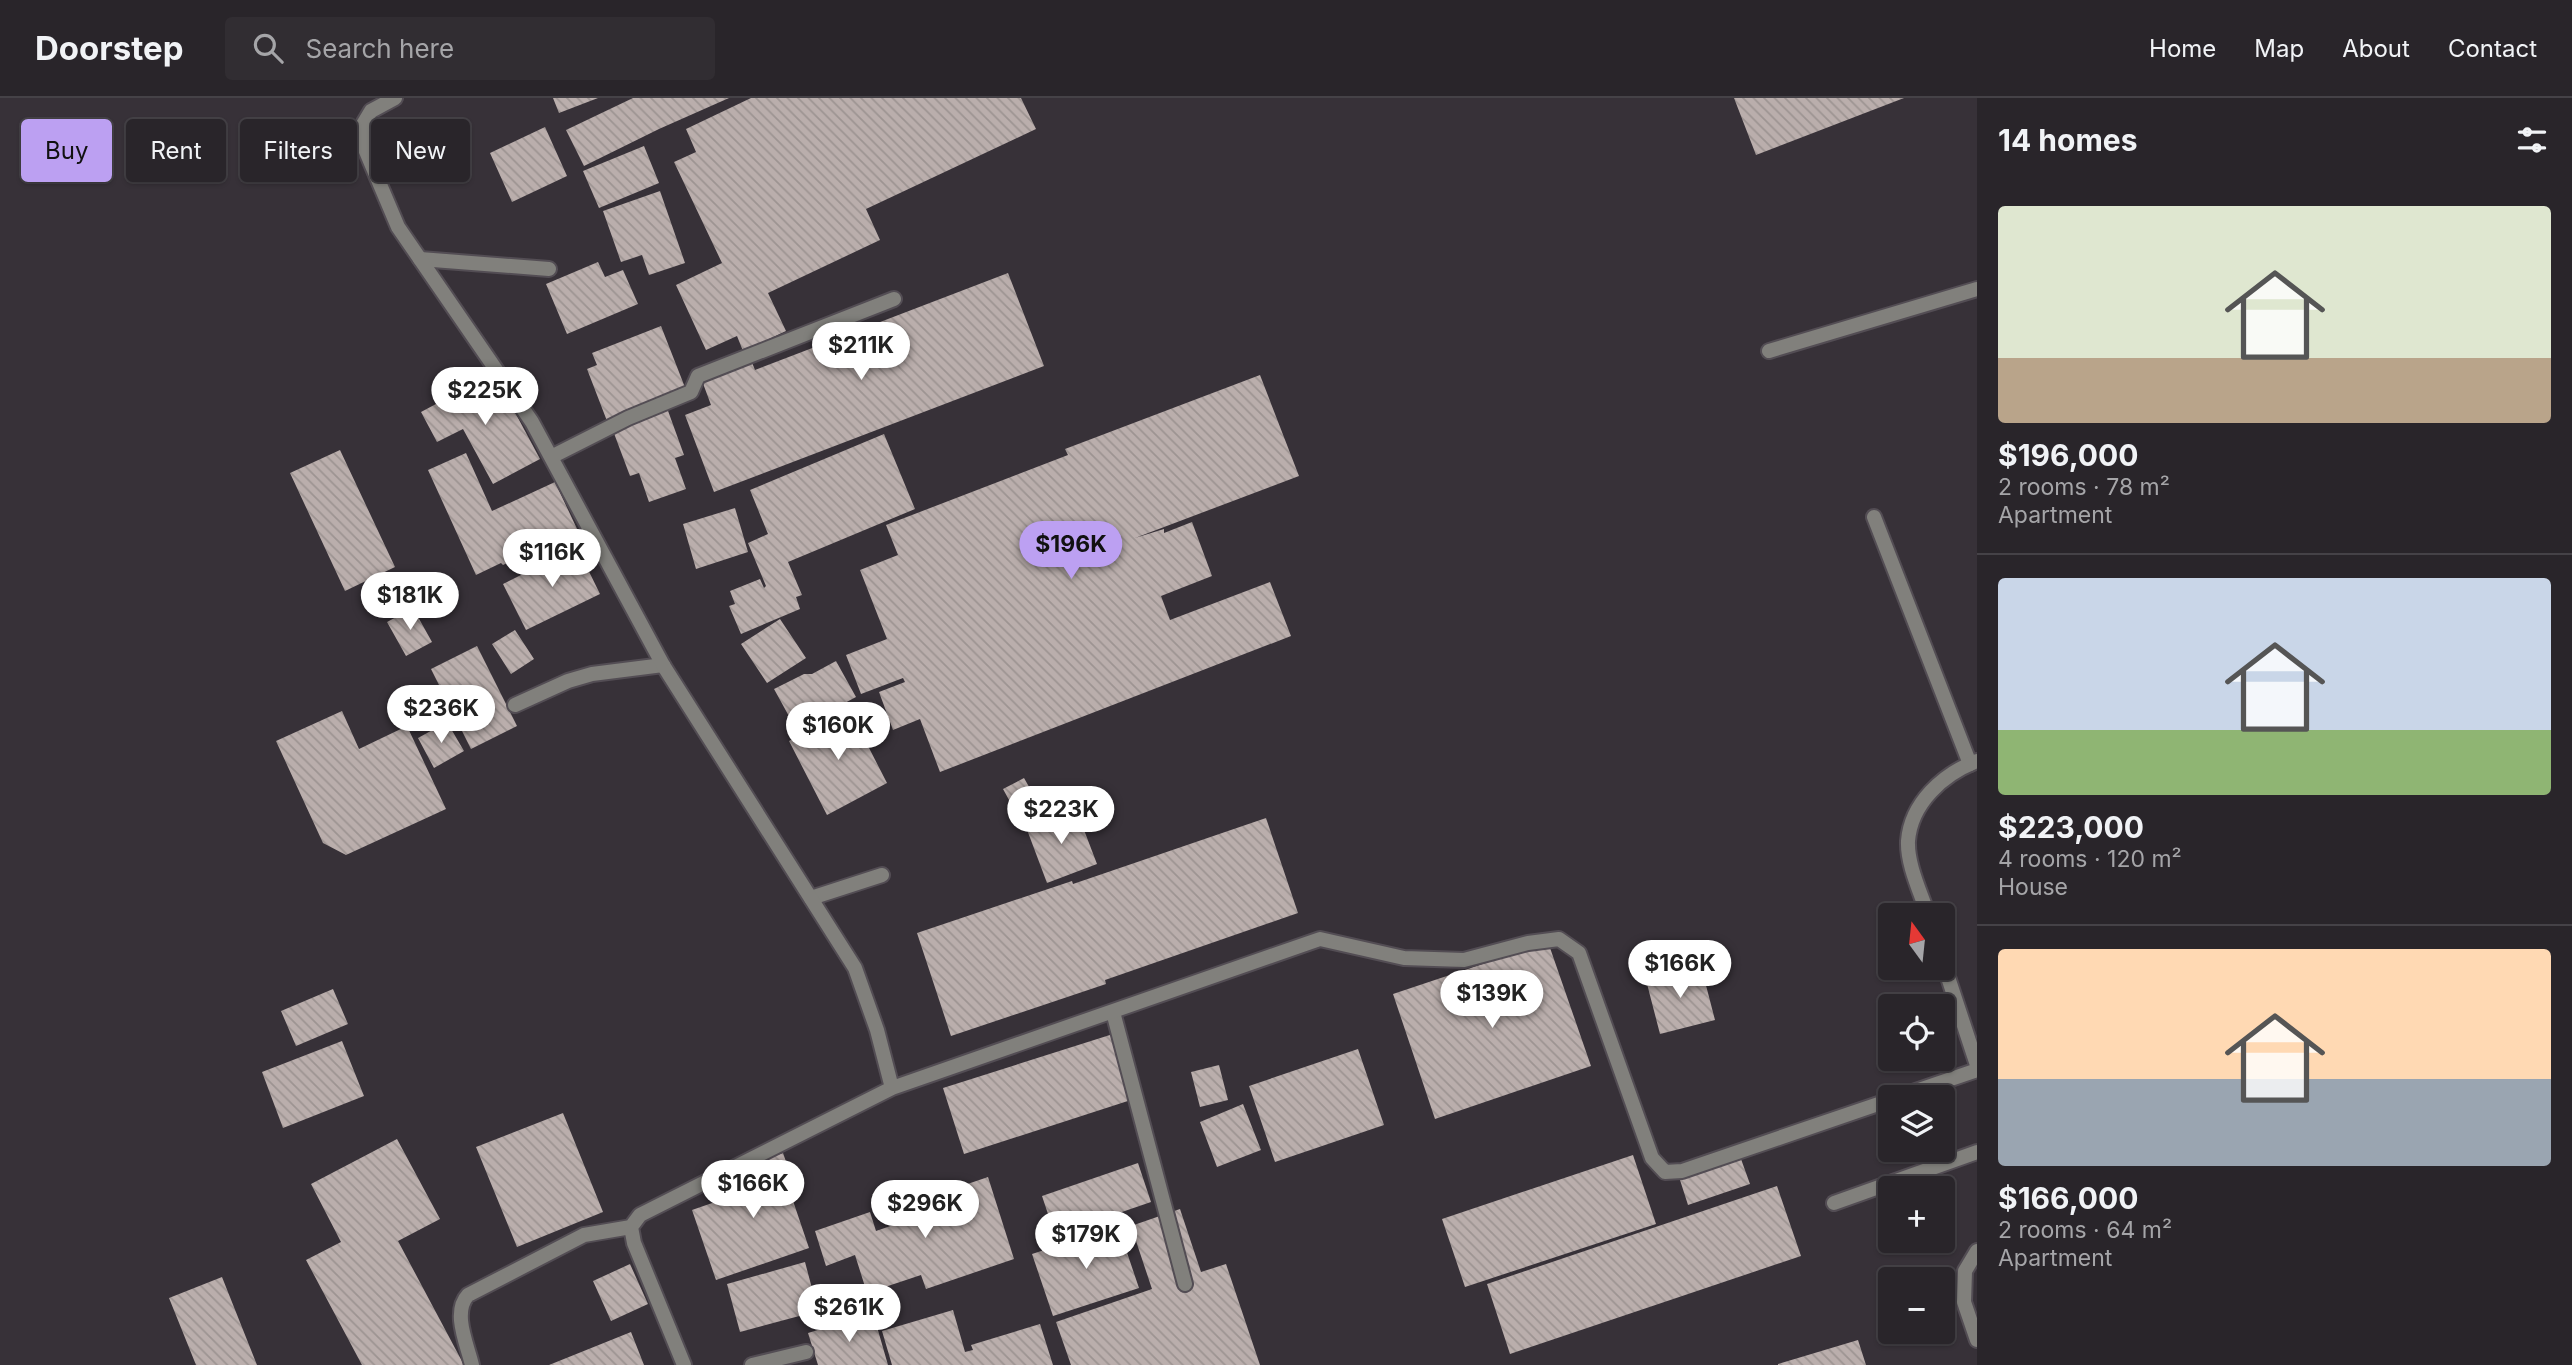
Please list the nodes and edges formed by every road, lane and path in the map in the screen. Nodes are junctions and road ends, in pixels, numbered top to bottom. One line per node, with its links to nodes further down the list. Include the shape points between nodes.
1 (395, 98): 2 (street, via 371,111 362,126 362,142 398,227)
2 (420, 259): 3 (street); 7 (street)
3 (550, 269)
4 (1977, 289): 6 (street)
5 (894, 299): 7 (street, via 698,376 691,392)
6 (1769, 351)
7 (551, 457): 9 (street)
8 (1874, 517): 11 (street)
9 (663, 665): 10 (street, via 592,674); 13 (street)
10 (515, 705)
11 (1973, 763): 14 (street, via 1935,786 1915,812 1908,841)
12 (882, 875): 13 (street)
13 (811, 898): 20 (street, via 855,968)
14 (1924, 903)
15 (1949, 980): 17 (street)
16 (1113, 1012): 20 (street); 21 (street, via 1320,939 1404,958 1464,960 1559,939 1578,953 1653,1158 1665,1172 1682,1171); 26 (street)
17 (1977, 1065)
18 (1977, 1070): 19 (street)
19 (1933, 1085)
20 (892, 1088): 24 (street, via 640,1215)
21 (1878, 1104)
22 (1977, 1152): 23 (street)
23 (1834, 1203)
24 (631, 1227): 29 (street, via 584,1235 468,1295 459,1311); 30 (street)
25 (1977, 1251): 27 (street, via 1965,1271 1964,1302)
26 (1185, 1284)
27 (1977, 1340)
28 (806, 1352): 31 (street)
29 (472, 1365)
30 (684, 1365)
31 (752, 1365)

